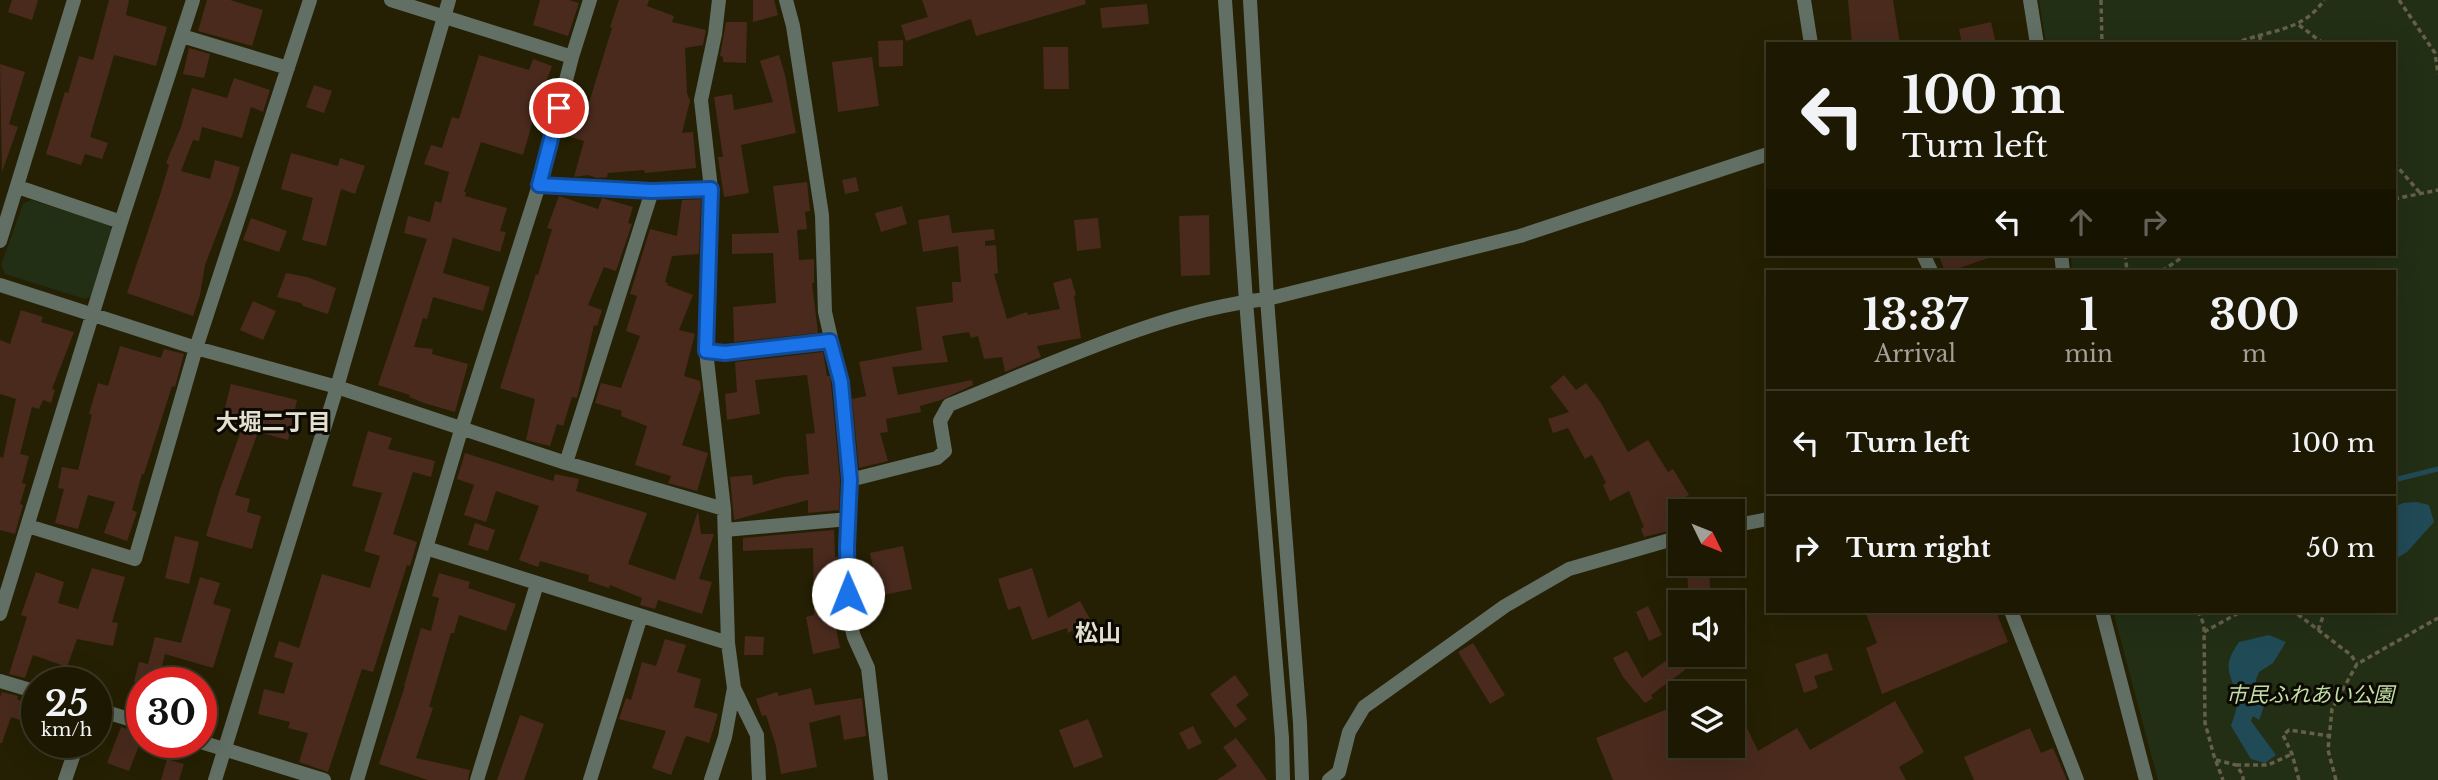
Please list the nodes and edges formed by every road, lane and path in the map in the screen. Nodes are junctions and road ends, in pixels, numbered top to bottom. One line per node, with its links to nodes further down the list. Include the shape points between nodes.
1 (74, 0): 32 (street)
2 (193, 0): 19 (street)
3 (310, 0): 27 (street)
4 (391, 0): 16 (street)
5 (449, 0): 16 (street)
6 (590, 0): 26 (street)
7 (719, 0): 33 (street, via 701,100)
8 (786, 0): 46 (street, via 822,215)
9 (1225, 0): 44 (street)
10 (1250, 0): 43 (street)
11 (1804, 0): 20 (street)
12 (2030, 0): 21 (street)
13 (2101, 0): 22 (path)
14 (2324, 0): 17 (path)
15 (2399, 0): 28 (path, via 2435,53)
16 (444, 16): 26 (street); 49 (street)
17 (2299, 24): 18 (path); 25 (path)
18 (2259, 35): 23 (path); 24 (path)
19 (182, 36): 27 (street); 38 (street)
20 (1811, 42)
21 (2037, 42)
22 (2102, 42)
23 (2240, 42)
24 (2261, 42)
25 (2322, 42)
26 (572, 57): 31 (street)
27 (288, 68): 47 (street)
28 (2438, 74)
29 (1766, 156): 43 (street, via 1520,236)
30 (2396, 165): 36 (path)
31 (539, 185): 35 (street); 50 (street)
32 (18, 187): 38 (street); 39 (street)
33 (711, 189): 35 (street); 48 (street)
34 (2438, 190): 36 (path)
35 (652, 191): 51 (street)
36 (2421, 194): 37 (path)
37 (2396, 199)
38 (121, 222): 45 (street)
39 (0, 241)
40 (2184, 256): 41 (path)
41 (2163, 270)
42 (0, 285): 45 (street)
43 (1267, 299): 44 (street); 96 (street)
44 (1246, 301): 52 (street, via 1101,344 950,405 940,421 945,451 937,458); 95 (street)
45 (92, 315): 47 (street); 57 (street)
46 (830, 341): 48 (street, via 725,353); 52 (street, via 841,382)
47 (196, 348): 49 (street); 57 (street, via 135,559)
48 (706, 351): 53 (street)
49 (337, 387): 50 (street); 80 (street)
50 (462, 427): 51 (street); 60 (street)
51 (566, 463): 53 (street)
52 (850, 480): 54 (street)
53 (724, 509): 58 (street)
54 (849, 519): 58 (street); 94 (street, via 849,618 868,667)
55 (1766, 519): 56 (street)
56 (1745, 523)
57 (28, 526): 68 (street)
58 (725, 530): 73 (street)
59 (1668, 540): 97 (street, via 1569,569 1505,606 1364,707 1349,732 1339,772)
60 (426, 548): 61 (street); 89 (street)
61 (537, 584): 69 (street); 90 (street)
62 (2012, 613): 98 (street)
63 (2102, 613): 85 (street)
64 (2199, 613): 72 (path)
65 (2238, 613): 72 (path)
66 (2294, 613): 71 (path)
67 (2324, 613): 71 (path)
68 (0, 614)
69 (641, 616): 73 (street); 91 (street)
70 (2438, 618): 74 (path)
71 (2318, 630): 74 (path)
72 (2204, 632): 83 (path, via 2206,723)
73 (728, 643): 77 (street)
74 (2357, 664): 78 (path, via 2332,709)
75 (0, 681): 76 (street)
76 (21, 687)
77 (734, 688): 92 (street); 93 (street, via 757,735)
78 (2329, 736): 81 (path, via 2289,730 2283,736); 102 (path)
79 (217, 747): 80 (street)
80 (225, 749): 87 (street); 88 (street)
81 (2292, 754): 84 (path, via 2268,765); 101 (path)
82 (73, 758): 86 (street)
83 (2216, 760): 84 (path); 99 (path)
84 (2236, 765): 100 (path)
85 (2142, 779)
86 (65, 780)
87 (215, 780)
88 (324, 780)
89 (357, 780)
90 (477, 780)
91 (590, 780)
92 (711, 780)
93 (759, 780)
94 (881, 780)
95 (1283, 780)
96 (1302, 780)
97 (1329, 780)
98 (2077, 780)
99 (2223, 780)
100 (2243, 780)
101 (2299, 780)
102 (2336, 780)

